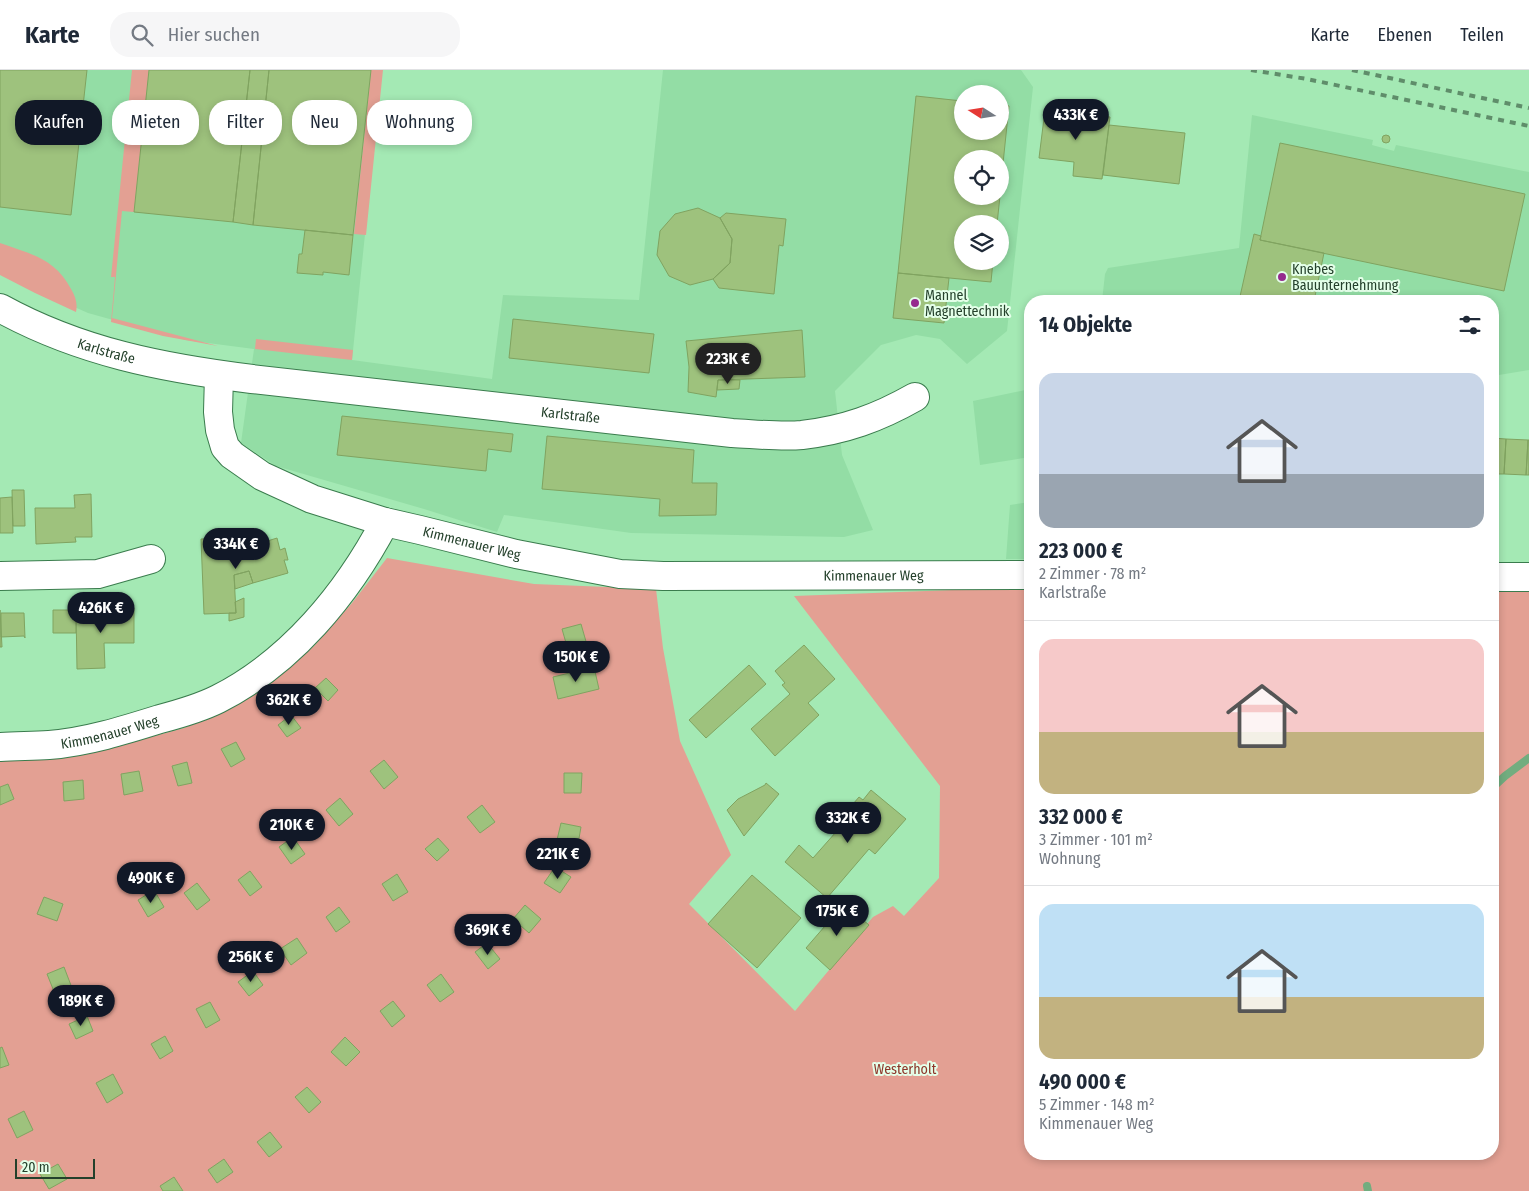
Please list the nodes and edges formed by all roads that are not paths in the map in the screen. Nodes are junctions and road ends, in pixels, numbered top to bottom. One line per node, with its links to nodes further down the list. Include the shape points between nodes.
1 (0, 308): 2 (street, Karlstraße, via 61,337 116,355)
2 (219, 375): 3 (street, Karlstraße, via 732,433 791,435 857,425); 4 (street, via 220,430 232,455 262,476 312,499)
3 (915, 397)
4 (385, 522): 6 (street, Kimmenauer Weg, via 516,554 620,574); 10 (street, Kimmenauer Weg, via 362,561 320,618 274,661 230,692 216,700 123,730 51,745)
5 (152, 559): 7 (street, via 98,574)
6 (1024, 575)
7 (0, 576)
8 (1499, 576): 9 (street)
9 (1529, 577)
10 (0, 747)

